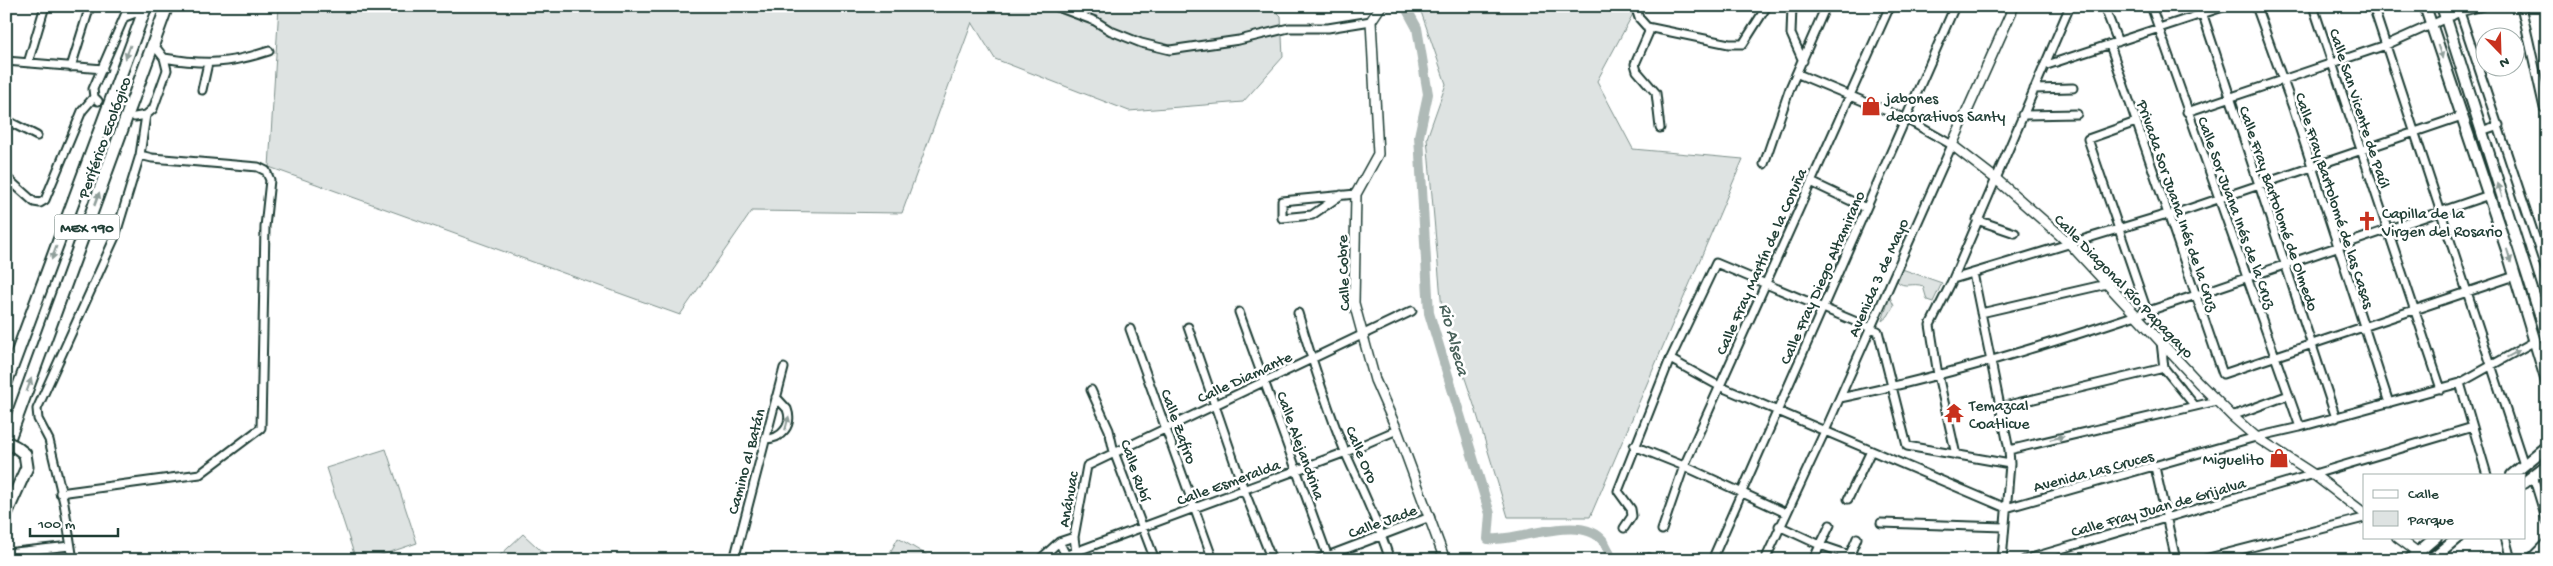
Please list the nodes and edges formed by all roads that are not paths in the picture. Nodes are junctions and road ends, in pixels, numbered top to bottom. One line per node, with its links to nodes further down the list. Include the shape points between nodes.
1 (45, 6): 44 (street)
2 (90, 6): 48 (street)
3 (129, 6): 30 (street)
4 (167, 6): 37 (highway, Periférico Ecológico / MEX 190)
5 (1055, 6): 32 (street, via 1095,21 1111,32 1170,50 1239,40 1289,28 1328,28)
6 (1381, 6): 32 (street)
7 (1635, 6): 34 (street)
8 (1767, 6): 34 (street, via 1743,44)
9 (1792, 6): 43 (street, via 1792,34)
10 (1826, 6): 43 (street)
11 (1890, 6): 55 (street, Calle Fray Martín de la Coruña)
12 (1955, 6): 64 (street, Calle Fray Diego Altamirano)
13 (2014, 6): 72 (street, Avenida 3 de Mayo)
14 (2070, 6): 47 (street)
15 (2104, 6): 36 (street)
16 (2151, 6): 35 (street, Calle Sor Juana Inés de la Cruz)
17 (2200, 6): 29 (street, Calle Fray Bartolomé de Olmedo)
18 (2226, 6): 29 (street)
19 (2256, 6): 51 (street, Calle Fray Bartolomé de las Casas)
20 (2313, 6): 46 (street, Calle San Vicente de Paúl)
21 (2372, 6): 39 (street)
22 (2425, 6): 33 (main road)
23 (2442, 6): 31 (main road)
24 (2448, 6): 31 (street)
25 (2483, 6): 28 (street)
26 (2521, 6): 57 (street)
27 (145, 8): 30 (street); 133 (highway, Periférico Ecológico / MEX 190, one-way to 133)
28 (2460, 12): 31 (street); 67 (street)
29 (2202, 14): 35 (street); 56 (street, Calle Fray Bartolomé de Olmedo)
30 (125, 17): 49 (street)
31 (2450, 18): 33 (street); 70 (main road)
32 (1371, 21): 81 (street, Calle Cobre, via 1378,154)
33 (2431, 25): 39 (street); 60 (main road, one-way to 60)
34 (1647, 27): 68 (street, via 1649,32 1635,64 1656,93)
35 (2157, 28): 36 (street); 58 (street, Calle Sor Juana Inés de la Cruz)
36 (2118, 42): 38 (street)
37 (154, 45): 41 (street); 157 (highway, Periférico Ecológico / MEX 190, one-way to 37)
38 (2110, 45): 47 (street); 66 (street, Privada Sor Juana Inés de la Cruz)
39 (2386, 46): 46 (street); 69 (street)
40 (269, 51): 45 (street)
41 (164, 58): 45 (street); 61 (street, via 167,70 153,109)
42 (6, 61): 44 (street)
43 (1804, 61): 50 (street)
44 (28, 63): 48 (street)
45 (208, 63): 54 (street)
46 (2332, 63): 51 (street); 73 (street, Calle San Vicente de Paúl)
47 (2044, 66): 53 (street)
48 (71, 67): 49 (street)
49 (103, 69): 77 (street, via 93,89 96,99 82,111 45,200 34,202)
50 (1798, 74): 55 (street, Calle Diagonal Río Papagayo); 75 (street, via 1790,88)
51 (2282, 81): 56 (street); 76 (street, Calle Fray Bartolomé de las Casas)
52 (2073, 88): 53 (street)
53 (2034, 89): 62 (street)
54 (202, 90)
55 (1850, 96): 64 (street, Calle Diagonal Río Papagayo); 79 (street, Calle Fray Martín de la Coruña)
56 (2228, 97): 58 (street); 80 (street, Calle Fray Bartolomé de Olmedo)
57 (2544, 108)
58 (2187, 112): 83 (street, Calle Sor Juana Inés de la Cruz)
59 (2077, 114): 62 (street)
60 (2461, 114): 69 (street); 84 (main road)
61 (146, 115): 63 (street); 74 (street)
62 (2022, 115): 78 (street)
63 (135, 117)
64 (1906, 119): 72 (street, Calle Diagonal Río Papagayo); 85 (street, Calle Fray Diego Altamirano)
65 (6, 120): 71 (street)
66 (2136, 122): 87 (street, Privada Sor Juana Inés de la Cruz); 89 (street, via 2088,139)
67 (2499, 125): 70 (street); 96 (street)
68 (1660, 128)
69 (2414, 130): 73 (street); 86 (street)
70 (2481, 130): 105 (main road, one-way to 70)
71 (37, 136)
72 (1952, 145): 78 (street, Calle Diagonal Río Papagayo); 116 (street, Avenida 3 de Mayo)
73 (2360, 148): 76 (street); 90 (street, Calle San Vicente de Paúl)
74 (140, 155): 177 (street, via 108,256 36,409 49,440); 177 (street, via 258,167 266,171 270,180 261,428 200,474)
75 (1764, 164)
76 (2310, 166): 80 (street); 93 (street, Calle Fray Bartolomé de las Casas)
77 (6, 177)
78 (1996, 179): 88 (street); 92 (street, Calle Diagonal Río Papagayo)
79 (1811, 182): 85 (street); 101 (street, Calle Fray Martín de la Coruña)
80 (2258, 183): 83 (street); 94 (street, Calle Fray Bartolomé de Olmedo)
81 (1356, 194): 82 (street); 118 (street, Calle Cobre, via 1354,303)
82 (1341, 195): 82 (street, via 1282,201 1282,218 1312,215)
83 (2219, 196): 87 (street); 98 (street, Calle Sor Juana Inés de la Cruz)
84 (2489, 196): 86 (street); 97 (main road, one-way to 97)
85 (1866, 208): 106 (street, Calle Fray Diego Altamirano)
86 (2441, 212): 90 (street); 102 (street)
87 (2166, 214): 89 (street); 103 (street, Privada Sor Juana Inés de la Cruz)
88 (1977, 220): 91 (street); 99 (street)
89 (2120, 229): 92 (street); 109 (street)
90 (2388, 230): 93 (street); 107 (street, Calle San Vicente de Paúl)
91 (2015, 233)
92 (2070, 244): 95 (street); 100 (street, Calle Diagonal Río Papagayo)
93 (2337, 247): 94 (street); 115 (street, Calle Fray Bartolomé de las Casas)
94 (2285, 264): 98 (street); 122 (street, Calle Fray Bartolomé de Olmedo)
95 (1972, 273): 99 (street); 112 (street)
96 (2547, 273)
97 (2515, 276): 102 (street); 120 (main road)
98 (2247, 277): 103 (street); 123 (street, Calle Sor Juana Inés de la Cruz)
99 (1953, 279): 130 (street, via 1930,324)
100 (2107, 284): 112 (street); 113 (street, Calle Diagonal Río Papagayo)
101 (1765, 285): 106 (street); 125 (street, via 1716,263); 135 (street, Calle Fray Martín de la Coruña)
102 (2467, 292): 107 (street); 127 (street)
103 (2196, 295): 109 (street); 123 (street, Privada Sor Juana Inés de la Cruz, via 2223,374)
104 (2547, 296): 105 (street)
105 (2541, 307): 119 (main road)
106 (1822, 308): 116 (street); 147 (street, Calle Fray Diego Altamirano)
107 (2414, 310): 115 (street); 137 (street, Calle San Vicente de Paúl)
108 (1412, 311): 118 (street, Calle Diamante)
109 (2147, 311): 113 (street)
110 (1239, 312): 131 (street, Calle Alejandrina)
111 (1298, 313): 124 (street, Calle Oro)
112 (1981, 313): 126 (street)
113 (2136, 315): 121 (street, Calle Diagonal Río Papagayo); 126 (street)
114 (1188, 326): 144 (street)
115 (2363, 327): 122 (street); 143 (street, Calle Fray Bartolomé de las Casas)
116 (1871, 328): 136 (street, via 1878,330); 141 (street, Avenida 3 de Mayo)
117 (1130, 329): 152 (street, Calle Zafiro)
118 (1362, 335): 124 (street, Calle Diamante); 153 (street, Calle Cobre, via 1375,380)
119 (2547, 337)
120 (2535, 341): 127 (street, Avenida Las Cruces, one-way to 120); 132 (main road)
121 (2161, 342): 129 (street); 142 (street, Calle Diagonal Río Papagayo)
122 (2311, 344): 123 (street); 149 (street, Calle Fray Bartolomé de Olmedo)
123 (2275, 356): 139 (street, Calle Sor Juana Inés de la Cruz)
124 (1311, 359): 131 (street, Calle Diamante); 163 (street, Calle Oro)
125 (1670, 359): 135 (street); 158 (street)
126 (1991, 361): 130 (street); 146 (street)
127 (2492, 365): 134 (street, Avenida Las Cruces); 166 (street)
128 (784, 368): 140 (street, Camino al Batán)
129 (2164, 368): 145 (street); 146 (street)
130 (1938, 375): 136 (street); 164 (street)
131 (1264, 381): 144 (street, Calle Diamante); 171 (street, Calle Alejandrina)
132 (2547, 382)
133 (6, 383)
134 (2460, 384): 137 (street, Avenida Las Cruces); 151 (street)
135 (1720, 386): 147 (street); 169 (street, Calle Fray Martín de la Coruña)
136 (1892, 388): 141 (street); 164 (street, via 1907,446)
137 (2441, 389): 143 (street, Avenida Las Cruces)
138 (1091, 390): 162 (street, Calle Rubí, via 1110,430)
139 (2289, 395): 148 (street); 150 (street, Calle Sor Juana Inés de la Cruz)
140 (776, 398): 156 (street, Camino al Batán); 156 (street, one-way to 140, via 777,437 788,425 787,409)
141 (1840, 398): 154 (street, Avenida 3 de Mayo)
142 (2217, 401): 145 (street); 148 (street, Calle Diagonal Río Papagayo)
143 (2389, 403): 149 (street, Avenida Las Cruces)
144 (1215, 404): 152 (street, Calle Diamante); 176 (street)
145 (2195, 406): 160 (street, one-way to 145)
146 (2000, 407): 160 (street)
147 (1777, 411): 154 (street); 178 (street, Calle Fray Diego Altamirano)
148 (2232, 416): 155 (street, Calle Diagonal Río Papagayo)
149 (2336, 418): 150 (street, Avenida Las Cruces)
150 (2300, 427): 155 (street, Avenida Las Cruces)
151 (2473, 427): 172 (street, Calle Fray Juan de Grijalva); 173 (street)
152 (1166, 428): 162 (street, Calle Diamante); 180 (street, Calle Zafiro)
153 (1397, 430): 163 (street, Calle Esmeralda); 185 (street, Calle Cobre)
154 (1825, 431): 161 (street); 183 (street, Avenida 3 de Mayo)
155 (2256, 437): 170 (street, Avenida Las Cruces); 172 (street, Calle Diagonal Río Papagayo)
156 (765, 440): 215 (street, Camino al Batán)
157 (10, 445): 184 (highway, via 25,454 28,464)
158 (1634, 446): 169 (street); 194 (street, via 1618,491 1631,509 1632,516)
159 (2547, 446): 166 (main road)
160 (2009, 450): 165 (street)
161 (1871, 451): 179 (street); 181 (street)
162 (1114, 452): 168 (street, Calle Diamante); 193 (street, Calle Rubí)
163 (1346, 452): 171 (street, Calle Esmeralda); 196 (street, Calle Oro)
164 (1956, 455): 165 (street)
165 (2010, 464): 181 (street)
166 (2524, 464): 174 (main road)
167 (2547, 465): 175 (main road)
168 (1086, 466): 197 (street, Anáhuac)
169 (1684, 466): 178 (street); 195 (street, Calle Fray Martín de la Coruña)
170 (2155, 467): 181 (street, Avenida Las Cruces); 186 (street)
171 (1296, 471): 176 (street, Calle Esmeralda); 212 (street, Calle Alejandrina)
172 (2313, 474): 182 (street, Calle Diagonal Río Papagayo); 186 (street, Calle Fray Juan de Grijalva)
173 (2486, 474)
174 (2513, 474)
175 (2528, 480): 188 (street)
176 (1244, 490): 180 (street, Calle Esmeralda); 219 (street)
177 (60, 493): 206 (street)
178 (1741, 494): 183 (street); 223 (street, Calle Fray Diego Altamirano)
179 (1848, 499)
180 (1195, 508): 193 (street, Calle Esmeralda); 218 (street, Calle Zafiro)
181 (2006, 508): 192 (street)
182 (2363, 511)
183 (1786, 513): 191 (street, Avenida 3 de Mayo)
184 (6, 514)
185 (1430, 517): 196 (street, Calle Jade); 222 (street, Calle Cobre)
186 (2166, 518): 228 (street, Calle Fray Juan de Grijalva); 229 (street)
187 (2363, 518): 230 (street)
188 (2547, 522)
189 (1881, 523): 192 (street)
190 (1830, 525): 205 (street)
191 (1779, 526): 205 (street); 224 (street, Avenida 3 de Mayo)
192 (2004, 527): 227 (street)
193 (1143, 528): 209 (street, Calle Esmeralda); 217 (street, Calle Rubí)
194 (1624, 528)
195 (1662, 530)
196 (1382, 534): 212 (street, Calle Jade); 221 (street, Calle Oro)
197 (1074, 537): 203 (street); 209 (street, Anáhuac)
198 (1857, 538): 213 (street)
199 (2398, 538): 208 (street)
200 (2435, 538): 208 (main road)
201 (2457, 538): 232 (main road)
202 (2504, 538): 233 (street)
203 (1058, 542): 211 (street); 216 (street)
204 (2547, 544): 234 (main road)
205 (1820, 545): 213 (street); 225 (street)
206 (70, 546): 207 (street); 214 (street)
207 (6, 553)
208 (2417, 553): 231 (main road); 232 (street)
209 (1077, 556): 211 (street, Calle Esmeralda)
210 (2547, 557): 235 (main road)
211 (1067, 558)
212 (1329, 558): 220 (street, Calle Jade)
213 (1849, 558): 226 (street)
214 (73, 560)
215 (734, 560)
216 (1039, 560)
217 (1155, 560)
218 (1213, 560)
219 (1272, 560)
220 (1316, 560)
221 (1390, 560)
222 (1444, 560)
223 (1712, 560)
224 (1765, 560)
225 (1813, 560)
226 (1864, 560)
227 (2002, 560)
228 (2024, 560)
229 (2176, 560)
230 (2201, 560)
231 (2409, 560)
232 (2429, 560)
233 (2511, 560)
234 (2531, 560)
235 (2544, 560)

